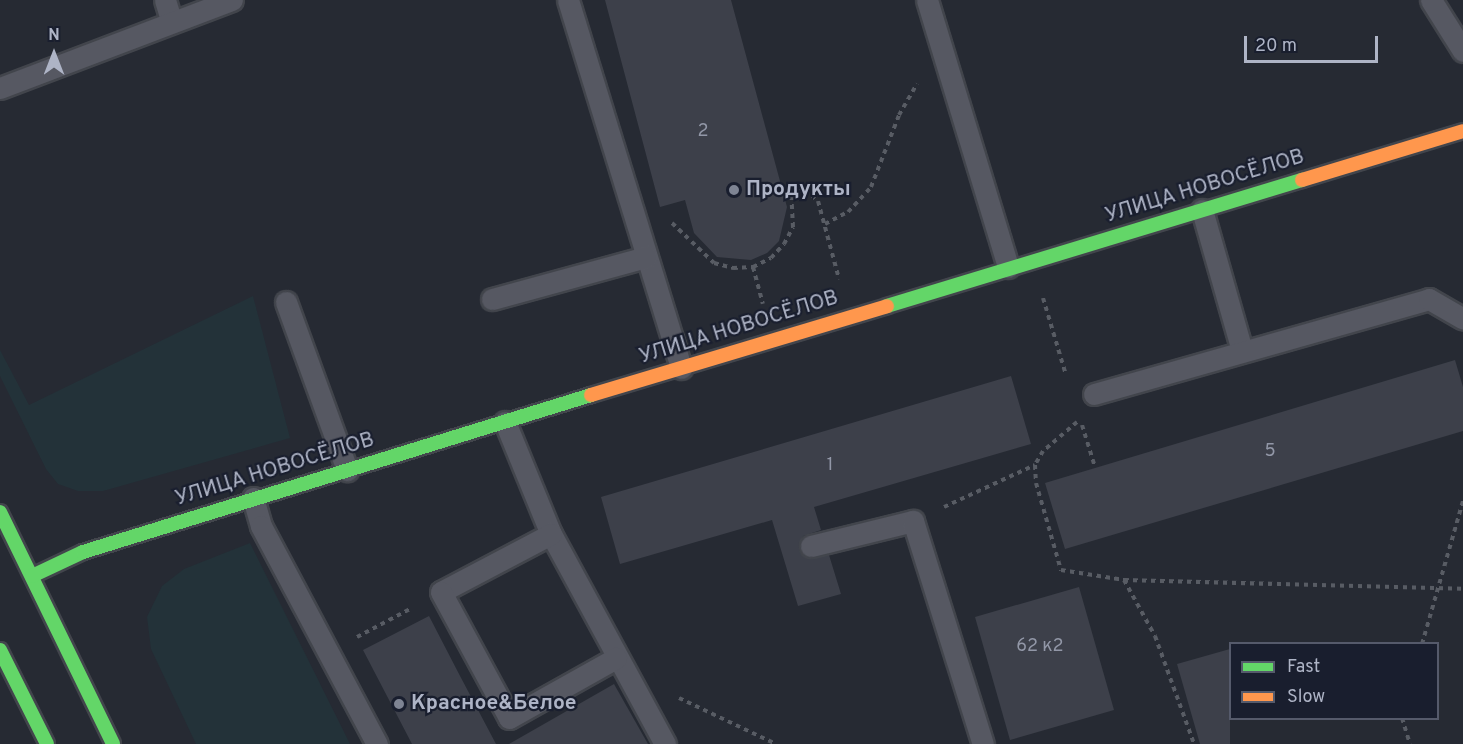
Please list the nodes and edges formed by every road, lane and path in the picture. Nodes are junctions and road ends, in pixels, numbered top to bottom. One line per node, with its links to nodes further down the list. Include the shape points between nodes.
1 (165, 0): 6 (lane)
2 (232, 0): 6 (lane)
3 (568, 0): 12 (lane)
4 (927, 0): 7 (lane)
5 (1431, 0): 8 (lane)
6 (171, 20): 9 (lane)
7 (940, 43): 13 (path, via 898,115 871,187 848,212); 16 (lane)
8 (1463, 51)
9 (0, 88)
10 (1463, 131): 11 (street, УЛИЦА НОВОСЁЛОВ)
11 (1202, 210): 16 (street, УЛИЦА НОВОСЁЛОВ); 22 (lane)
12 (636, 221): 14 (lane); 15 (path, via 674,224 698,252 714,263 733,268)
13 (825, 224): 15 (path, via 818,201 805,189 791,193 793,227 771,258); 17 (path)
14 (646, 257): 18 (lane); 23 (lane)
15 (753, 267): 20 (path)
16 (1008, 267): 23 (street, УЛИЦА НОВОСЁЛОВ)
17 (840, 282)
18 (492, 299)
19 (286, 302): 28 (lane)
20 (763, 305)
21 (1463, 320): 22 (lane, via 1429,299)
22 (1242, 351): 24 (lane)
23 (681, 368): 26 (street, УЛИЦА НОВОСЁЛОВ)
24 (1094, 393)
25 (1080, 420): 27 (path, via 1043,451)
26 (506, 422): 28 (street, УЛИЦА НОВОСЁЛОВ); 33 (lane)
27 (1035, 465): 32 (path); 36 (path, via 1036,483 1061,570)
28 (347, 470): 29 (street, УЛИЦА НОВОСЁЛОВ)
29 (253, 498): 35 (street, УЛИЦА НОВОСЁЛОВ, via 83,552); 42 (lane, via 261,526)
30 (1463, 501): 37 (path)
31 (0, 512): 35 (street)
32 (914, 521): 34 (lane); 50 (lane)
33 (551, 534): 39 (lane); 43 (lane)
34 (810, 546)
35 (32, 576): 46 (street)
36 (1125, 580): 37 (path); 51 (path, via 1155,636)
37 (1440, 588): 38 (path); 40 (path)
38 (1463, 589)
39 (441, 592): 42 (path); 43 (lane, via 509,718)
40 (1423, 642)
41 (0, 650): 45 (street)
42 (330, 652): 47 (lane)
43 (620, 665): 48 (lane); 49 (path)
44 (1403, 720): 52 (path)
45 (47, 744)
46 (113, 744)
47 (377, 744)
48 (665, 744)
49 (776, 744)
50 (983, 744)
51 (1194, 744)
52 (1410, 744)

